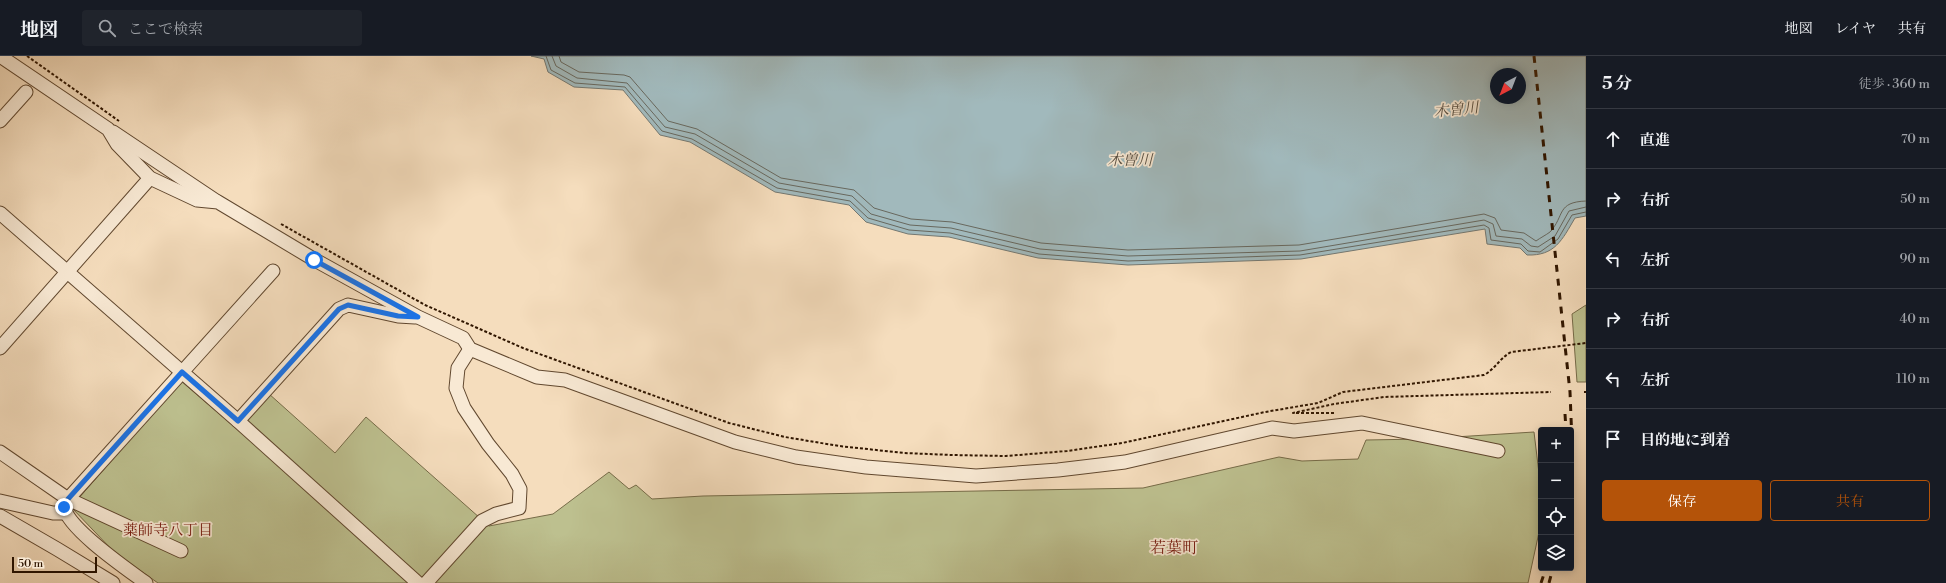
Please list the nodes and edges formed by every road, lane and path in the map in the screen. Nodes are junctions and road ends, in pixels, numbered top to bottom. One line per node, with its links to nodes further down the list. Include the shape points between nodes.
1 (0, 56): 6 (street)
2 (27, 56): 5 (path)
3 (26, 92): 4 (street)
4 (0, 121)
5 (124, 124)
6 (108, 129): 7 (street, via 117,144); 8 (street)
7 (150, 178): 8 (street, via 197,200); 12 (street)
8 (218, 202): 13 (street, via 314,260)
9 (0, 213): 12 (street)
10 (278, 223): 14 (path, via 425,305 559,362 729,423 785,437 904,453 1006,456 1122,443 1318,403 1343,392 1484,375 1511,352)
11 (273, 271): 17 (street)
12 (67, 272): 15 (street); 17 (street)
13 (418, 317): 16 (street, via 463,338); 20 (street, via 398,316 348,305 339,309)
14 (1586, 343)
15 (0, 348)
16 (470, 349): 21 (street, via 537,377 565,380 735,442 796,457 866,468 976,476 1058,470 1125,462 1272,428 1294,431 1362,423); 31 (street, via 458,368 456,388 464,408 520,489 519,508 482,521)
17 (182, 372): 20 (street); 23 (street)
18 (1551, 392): 19 (path, via 1384,398 1334,404 1293,413)
19 (1338, 413)
20 (238, 421): 30 (street)
21 (1498, 451)
22 (0, 452): 23 (street)
23 (68, 499): 25 (street, via 64,507); 27 (street)
24 (0, 501): 25 (street, via 53,513)
25 (65, 513): 29 (street, via 108,556)
26 (0, 516): 28 (street)
27 (181, 551)
28 (113, 583)
29 (146, 583)
30 (418, 583)
31 (426, 583)

